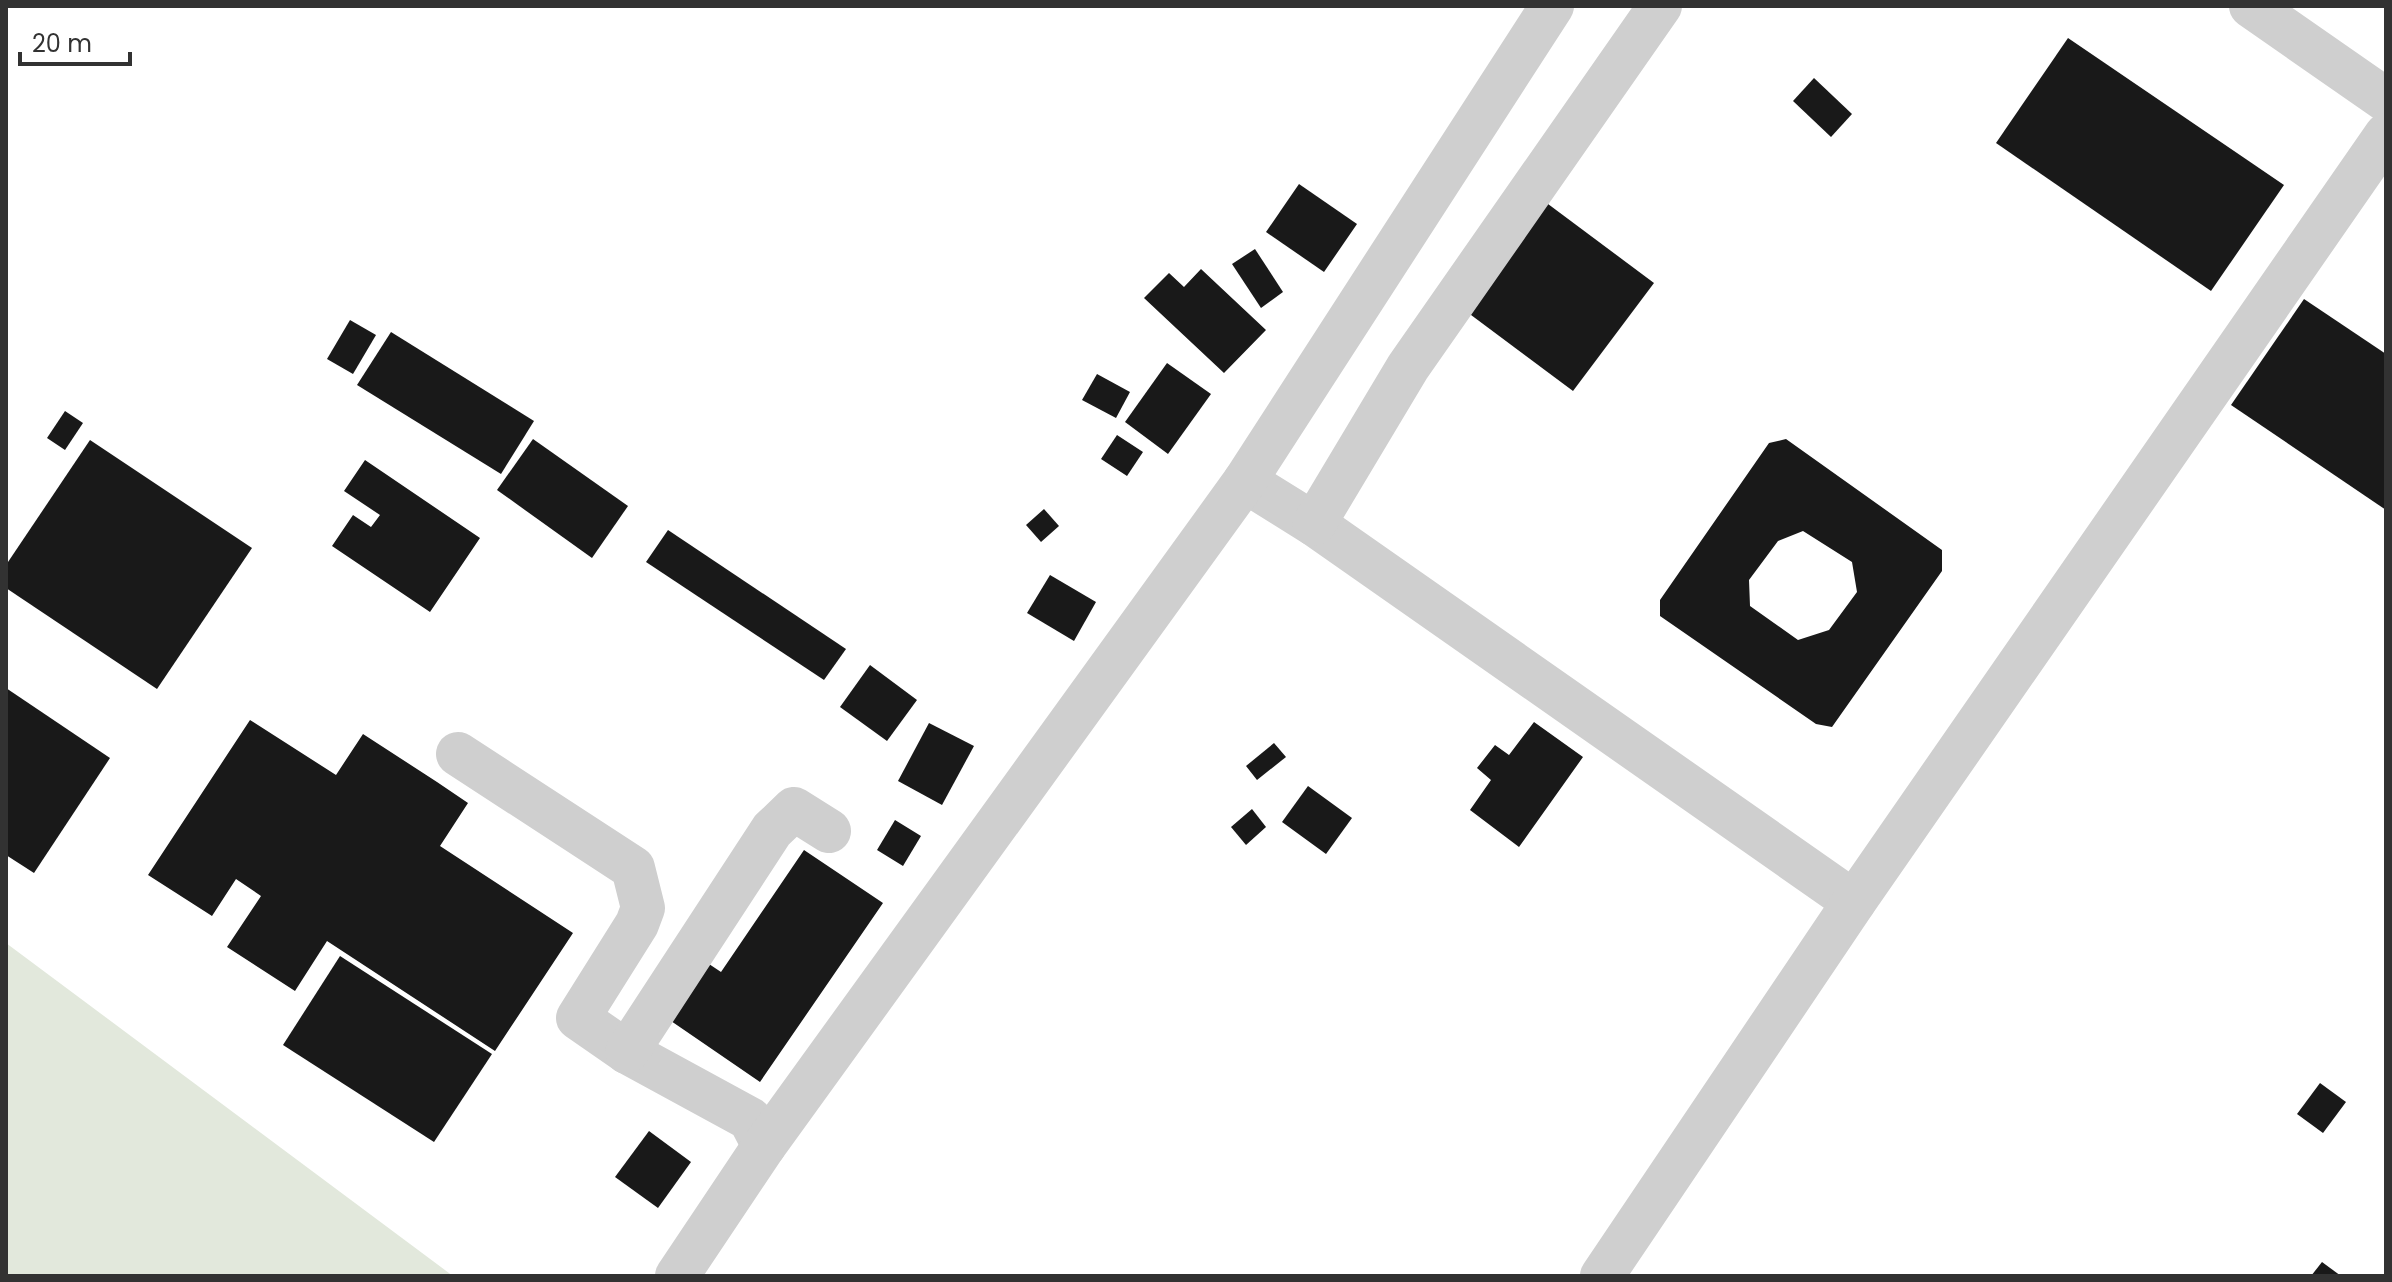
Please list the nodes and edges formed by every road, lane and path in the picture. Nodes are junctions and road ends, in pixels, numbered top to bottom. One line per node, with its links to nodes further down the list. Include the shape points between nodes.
1 (1552, 6): 6 (street)
2 (1660, 6): 7 (street, via 1408,367)
3 (2251, 6): 4 (street)
4 (2386, 100)
5 (2386, 135): 10 (street)
6 (1245, 481): 7 (street); 12 (street)
7 (1314, 524): 10 (street)
8 (458, 754): 11 (street, via 633,868 643,908 578,1018)
9 (829, 831): 11 (street, via 794,809 772,830)
10 (1854, 902): 14 (street)
11 (627, 1052): 12 (street, via 750,1119)
12 (764, 1146): 13 (street)
13 (677, 1276)
14 (1602, 1276)

